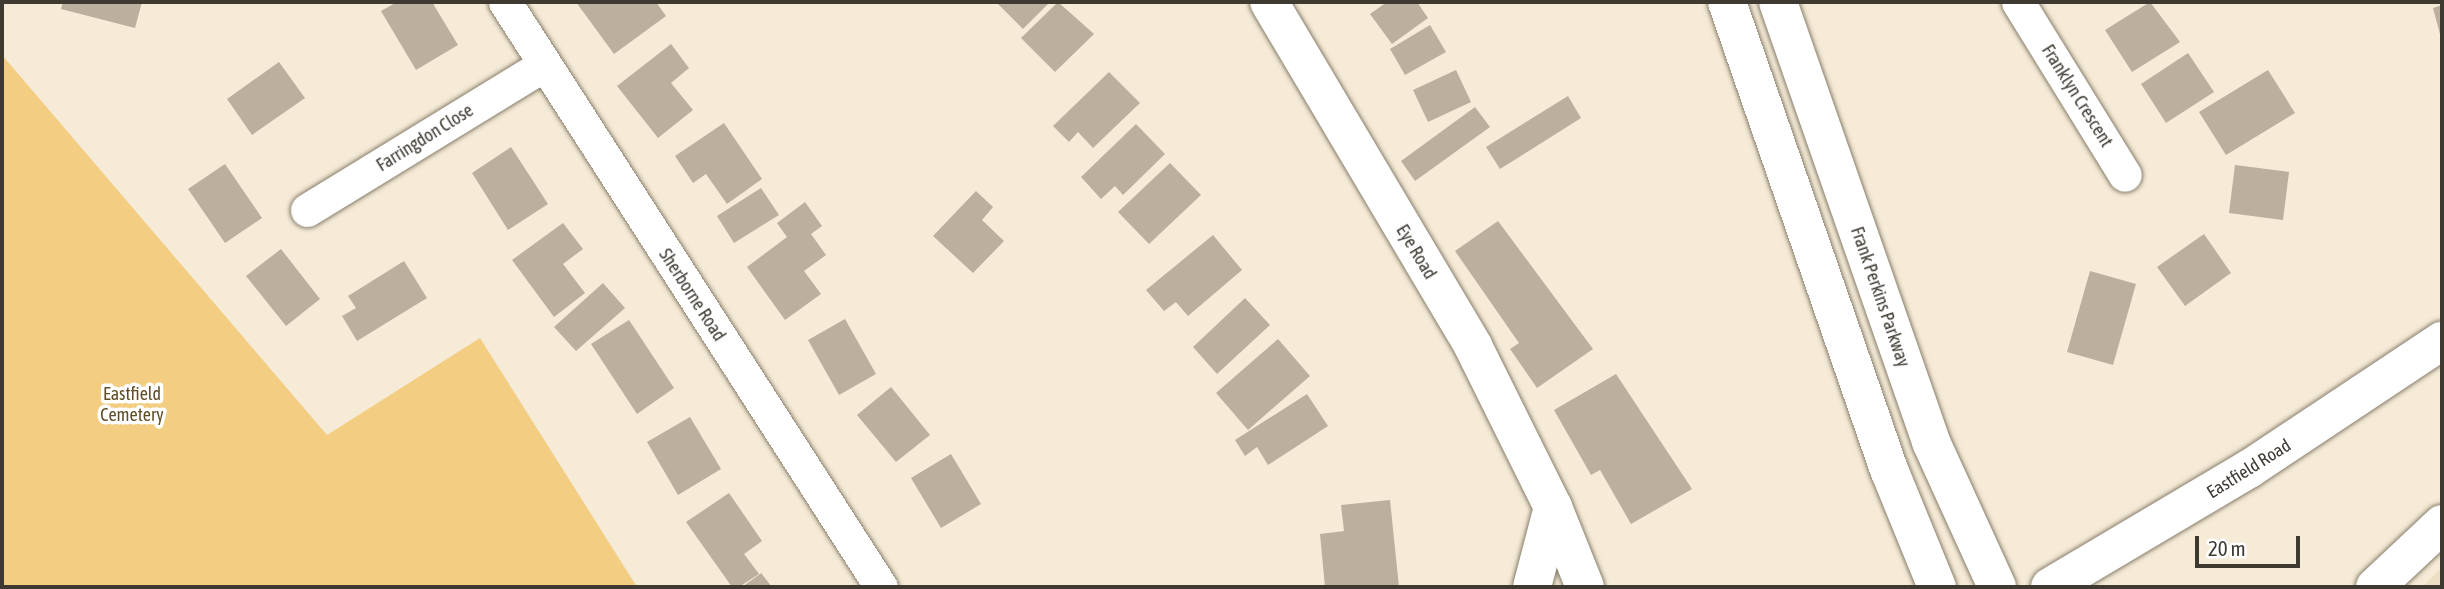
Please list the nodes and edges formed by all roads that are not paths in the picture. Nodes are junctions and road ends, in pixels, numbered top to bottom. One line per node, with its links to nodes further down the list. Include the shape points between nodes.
1 (505, 2): 6 (street, Sherborne Road)
2 (1269, 2): 10 (main road, Eye Road, via 1472,346)
3 (1727, 2): 16 (main road, via 1890,472)
4 (1778, 2): 17 (main road, Frank Perkins Parkway, via 1931,442)
5 (2032, 7): 7 (street, Franklyn Crescent)
6 (544, 65): 8 (street, Farringdon Close); 12 (street, Sherborne Road)
7 (2125, 175)
8 (307, 210)
9 (2442, 341): 18 (main road, Eastfield Road)
10 (1553, 507): 13 (main road); 14 (main road, Eye Road); 15 (main road, Eye Road, via 1581,533)
11 (2442, 524): 19 (main road)
12 (881, 587)
13 (1532, 587)
14 (1585, 587)
15 (1609, 587)
16 (1937, 587)
17 (1997, 587)
18 (2050, 587)
19 (2375, 587)

